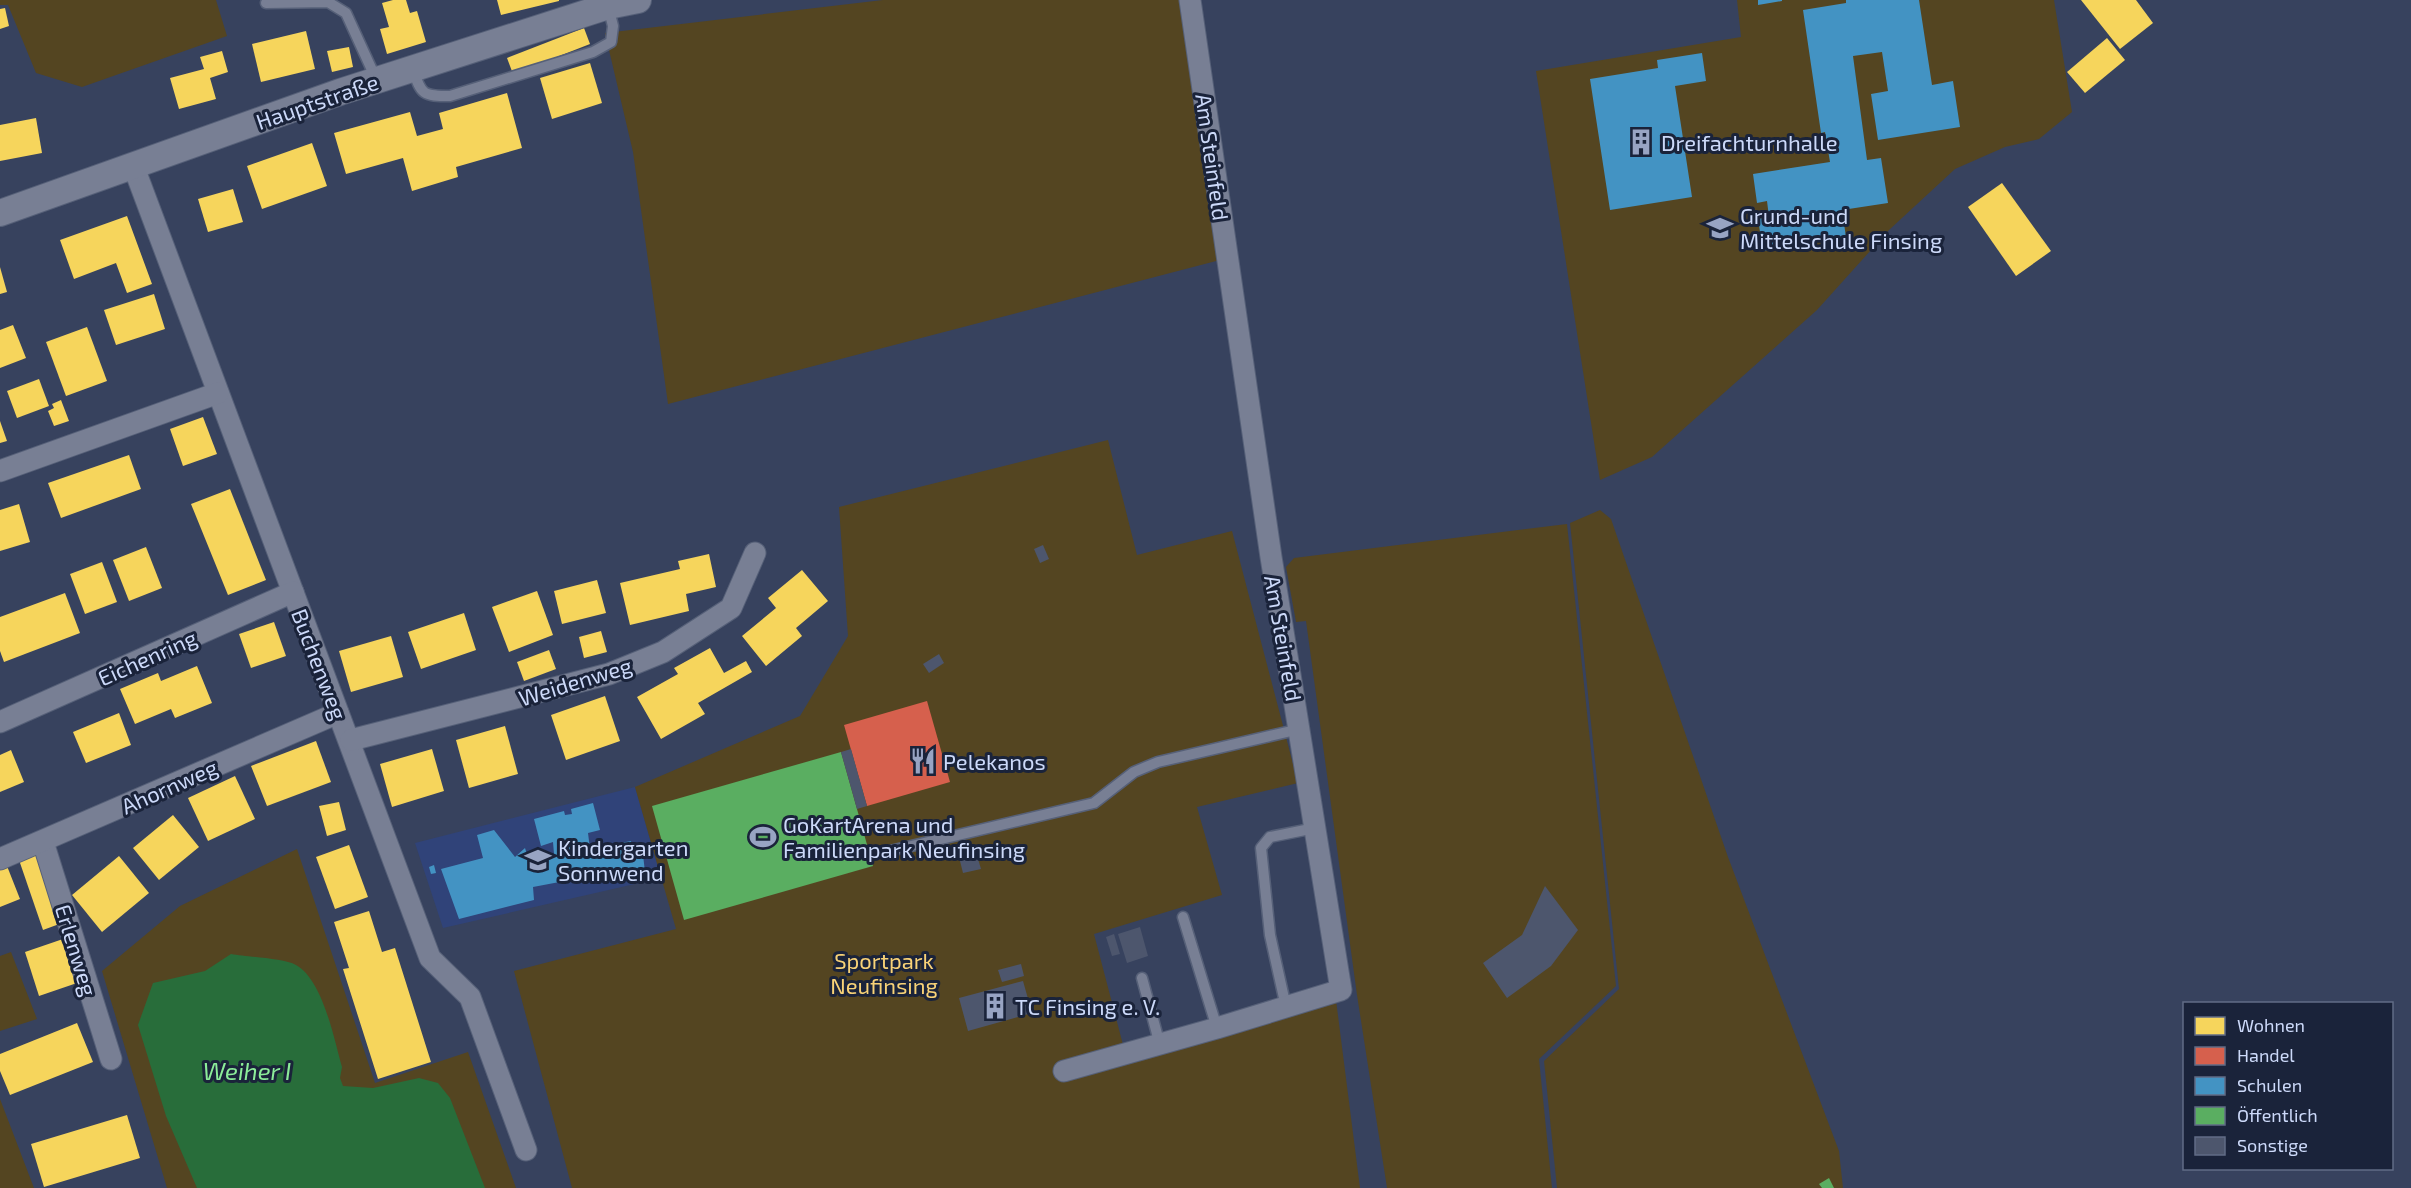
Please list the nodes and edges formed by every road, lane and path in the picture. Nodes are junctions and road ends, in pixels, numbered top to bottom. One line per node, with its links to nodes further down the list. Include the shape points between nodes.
1 (638, 0): 4 (street, Hauptstraße)
2 (1190, 0): 15 (street, Am Steinfeld, via 1271,557)
3 (266, 3): 6 (lane, via 328,2 346,13)
4 (607, 3): 5 (street, Hauptstraße); 5 (lane, via 613,26 611,42 593,52 450,96 430,96 420,90)
5 (413, 69): 6 (street, Hauptstraße)
6 (377, 81): 7 (street, Hauptstraße)
7 (133, 165): 8 (street, Hauptstraße); 9 (street, Buchenweg)
8 (0, 213)
9 (218, 393): 10 (street); 12 (street, Buchenweg)
10 (0, 471)
11 (755, 554): 16 (street, Weidenweg, via 731,608 663,652 609,674)
12 (293, 592): 13 (street, Buchenweg); 14 (street, Eichenring)
13 (338, 713): 16 (street, Buchenweg); 18 (street, Ahornweg)
14 (0, 722)
15 (1300, 729): 17 (street, Am Steinfeld); 19 (lane, via 1158,762 1134,772 1094,803)
16 (351, 740): 28 (street, Buchenweg, via 430,958 470,997)
17 (1315, 828): 23 (lane, via 1270,837 1261,848 1270,935); 23 (street, Am Steinfeld, via 1341,990)
18 (43, 842): 20 (street, Ahornweg); 26 (street, Erlenweg)
19 (890, 851)
20 (0, 859)
21 (1183, 917): 24 (lane)
22 (1142, 978): 25 (lane)
23 (1286, 1007): 24 (street, Am Steinfeld)
24 (1217, 1029): 25 (street, Am Steinfeld)
25 (1160, 1045): 27 (street, Am Steinfeld)
26 (111, 1059)
27 (1064, 1071)
28 (526, 1150)

